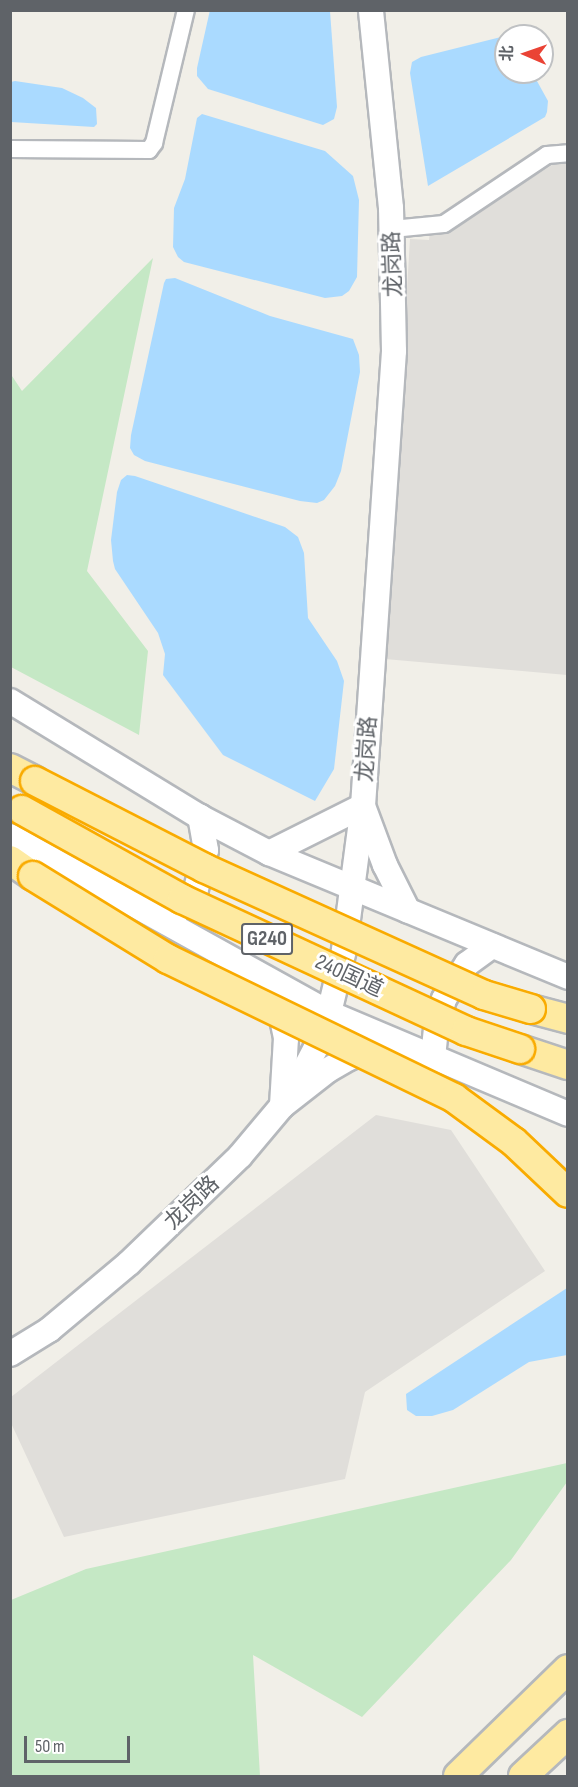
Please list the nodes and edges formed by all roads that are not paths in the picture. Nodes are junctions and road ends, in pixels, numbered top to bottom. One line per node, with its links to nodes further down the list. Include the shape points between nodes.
1 (186, 10): 3 (street, via 154,143 149,150)
2 (371, 10): 5 (main road, 龙岗路)
3 (10, 149)
4 (567, 153): 5 (street, via 547,155 444,224)
5 (392, 229): 8 (main road, 龙岗路, via 394,351)
6 (10, 701): 10 (main road)
7 (23, 775): 21 (highway, 240国道 / G240, bridge, via 204,868 484,995)
8 (363, 806): 12 (main road); 14 (main road, 龙岗路); 15 (main road, via 385,865)
9 (16, 807): 24 (highway, 240国道 / G240, bridge, via 182,899 466,1030)
10 (200, 817): 12 (main road); 16 (main road, via 206,850 196,889)
11 (10, 836): 16 (main road)
12 (269, 853): 14 (main road)
13 (10, 860): 27 (highway, bridge, via 168,959 454,1098 514,1142)
14 (353, 888): 15 (main road); 20 (main road, 龙岗路)
15 (408, 911): 17 (main road)
16 (165, 922): 19 (main road)
17 (492, 946): 18 (main road); 23 (main road, via 467,964 444,999)
18 (567, 977)
19 (268, 979): 20 (main road); 25 (main road, via 277,997 286,1038)
20 (329, 1013): 22 (main road); 25 (main road, 龙岗路, via 314,1053)
21 (567, 1019)
22 (396, 1041): 23 (main road); 25 (main road, via 335,1066)
23 (433, 1057): 26 (main road)
24 (567, 1065)
25 (282, 1106): 28 (main road, 龙岗路, via 240,1156 138,1255 49,1330)
26 (567, 1113)
27 (567, 1192)
28 (10, 1354)
29 (567, 1669): 31 (highway)
30 (567, 1734): 32 (highway)
31 (458, 1776)
32 (523, 1776)

